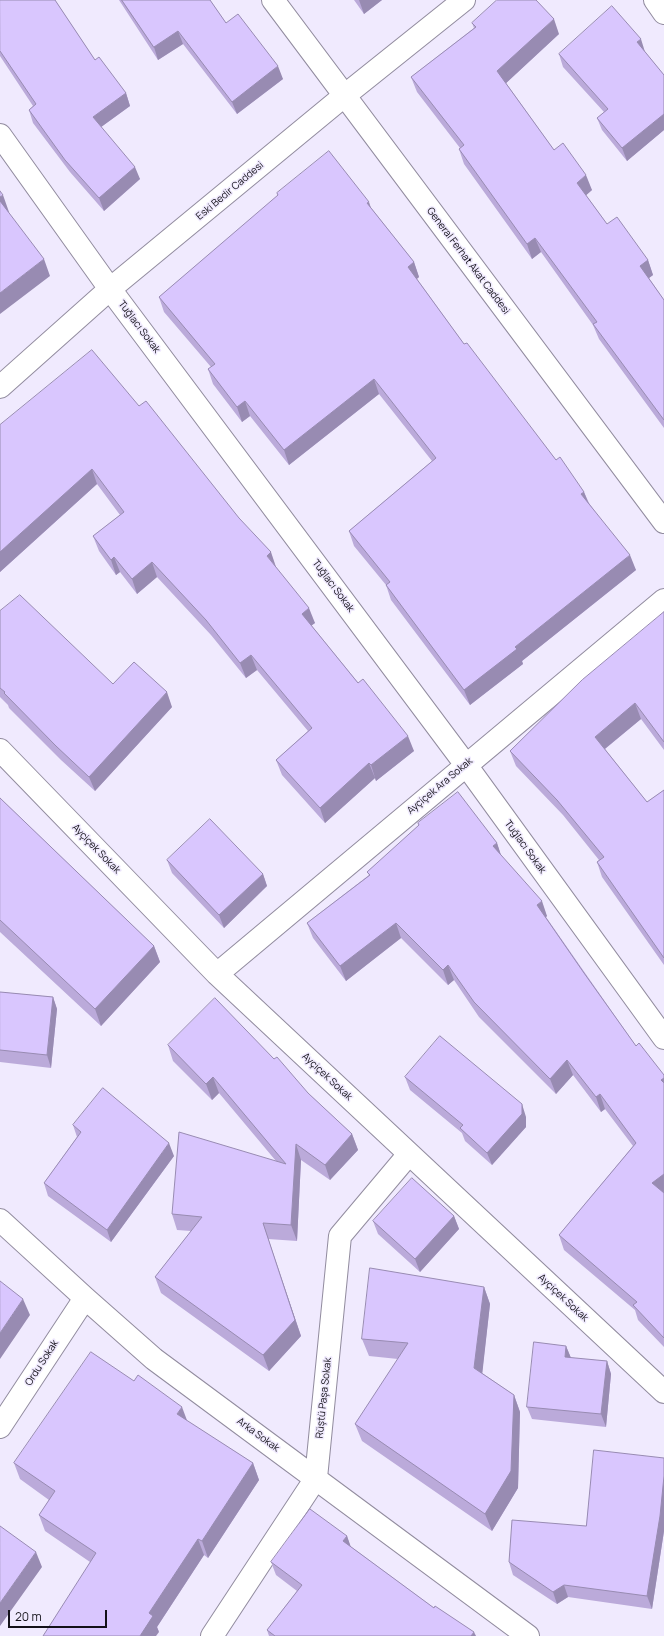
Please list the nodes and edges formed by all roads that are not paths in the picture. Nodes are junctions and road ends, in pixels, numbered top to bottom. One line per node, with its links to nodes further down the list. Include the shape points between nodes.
1 (273, 0): 5 (street, General Ferhat Akat Caddesi)
2 (464, 0): 5 (street, Eski Bedir Caddesi)
3 (655, 0): 4 (street)
4 (664, 13)
5 (344, 96): 7 (street, Eski Bedir Caddesi); 9 (street, General Ferhat Akat Caddesi)
6 (0, 135): 7 (street, Tuğlacı Sokak)
7 (110, 289): 8 (street, Eski Bedir Caddesi); 12 (street, Tuğlacı Sokak)
8 (0, 387)
9 (664, 522)
10 (664, 600): 12 (street, Ayçiçek Ara Sokak)
11 (0, 750): 13 (street, Ayçiçek Sokak)
12 (466, 765): 13 (street, Ayçiçek Ara Sokak); 14 (street, Tuğlacı Sokak)
13 (217, 974): 15 (street, Ayçiçek Sokak)
14 (664, 1038)
15 (409, 1154): 18 (street, Ayçiçek Sokak); 20 (street, Rüştü Paşa Sokak, via 340,1236)
16 (0, 1220): 17 (street, Arka Sokak)
17 (85, 1298): 19 (street, Ordu Sokak); 20 (street, Arka Sokak, via 154,1359)
18 (664, 1392)
19 (0, 1427)
20 (316, 1478): 21 (street, Rüştü Paşa Sokak); 22 (street, Arka Sokak)
21 (212, 1636)
22 (528, 1636)

